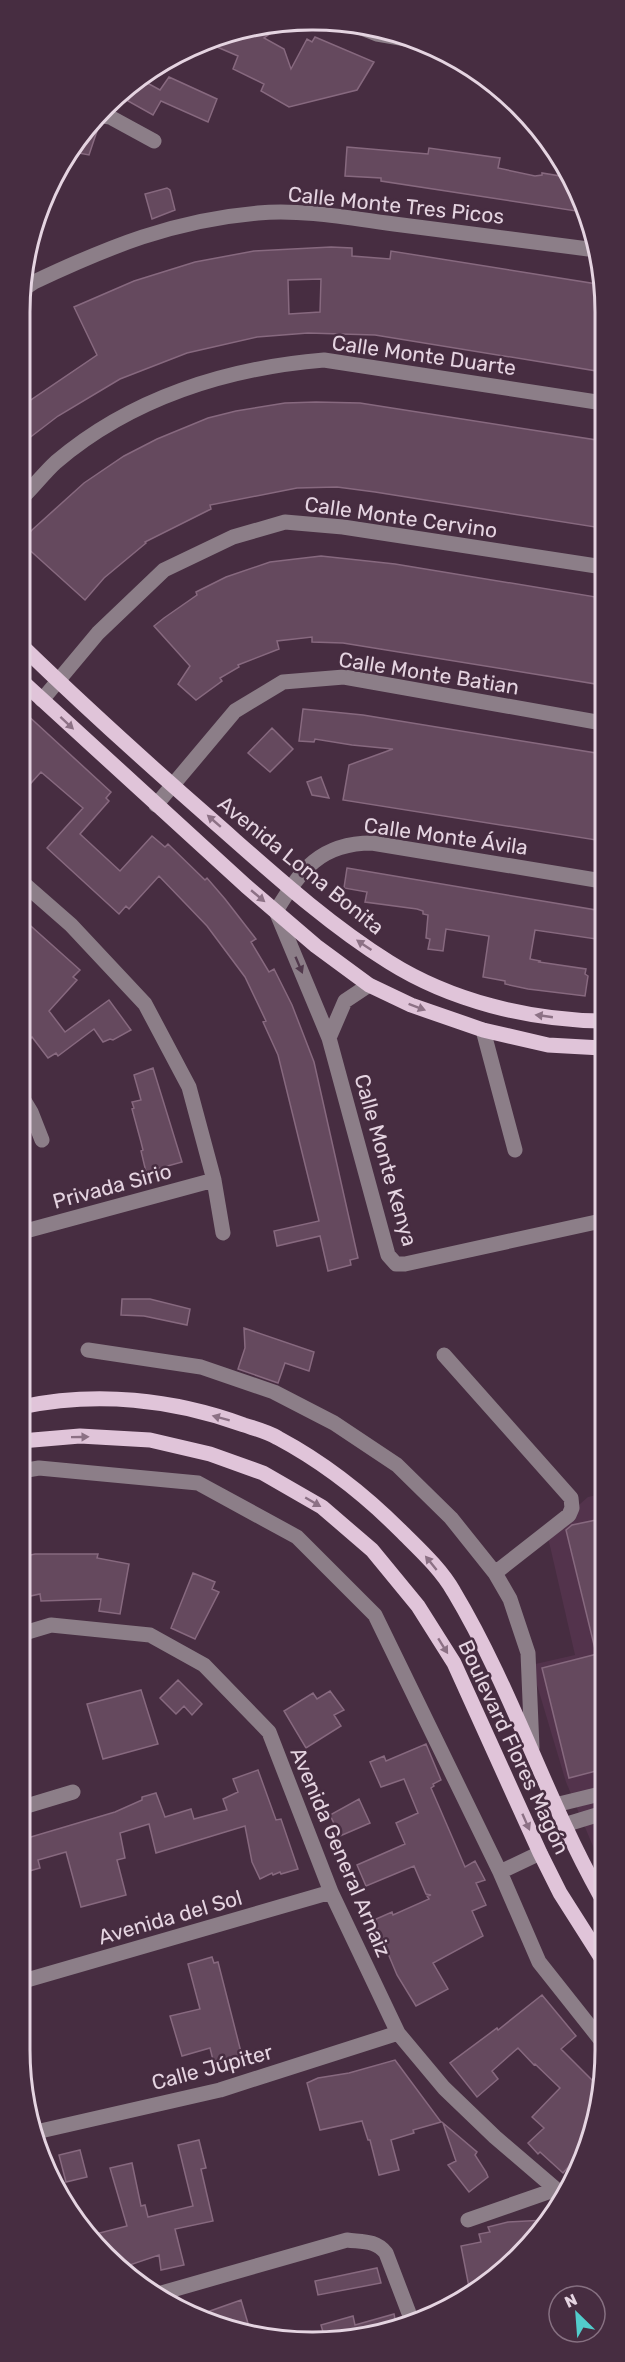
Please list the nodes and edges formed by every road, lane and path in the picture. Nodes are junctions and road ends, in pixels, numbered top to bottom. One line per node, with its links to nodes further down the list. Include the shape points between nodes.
1 (109, 117): 2 (street)
2 (154, 141)
3 (588, 249): 4 (street, Calle Monte Tres Picos, via 308,212 258,213 204,220 147,234 92,254)
4 (32, 284)
5 (595, 402): 6 (street, Calle Monte Duarte, via 324,360 288,363 213,378 126,415 56,463)
6 (30, 490)
7 (595, 566): 9 (street, Calle Monte Cervino, via 343,527 285,522 233,537 164,570 98,633)
8 (30, 654): 9 (main road, Avenida Loma Bonita)
9 (58, 680): 11 (street, Calle Monte Cervino); 13 (main road, Avenida Loma Bonita)
10 (30, 689): 11 (main road)
11 (42, 700): 14 (main road, one-way to 14)
12 (595, 722): 13 (street, Calle Monte Batian, via 344,677 283,682 234,711)
13 (173, 786): 14 (street, Calle Monte Batian); 17 (main road, Avenida Loma Bonita, one-way to 13)
14 (156, 805): 18 (main road, one-way to 18)
15 (595, 880): 17 (street, Calle Monte Ávila, via 357,843 326,852 308,865)
16 (30, 889): 27 (street, via 71,925 145,1004 189,1087)
17 (290, 889): 18 (street, Calle Monte Ávila); 20 (main road, Avenida Loma Bonita, one-way to 17, via 519,1012 439,987 391,964)
18 (276, 912): 19 (main road); 22 (street, Calle Monte Kenya, one-way to 22)
19 (369, 985): 21 (main road, one-way to 21, via 411,1005); 22 (street, via 345,1001)
20 (595, 1020)
21 (483, 1030): 23 (main road, via 548,1045); 26 (street)
22 (329, 1038): 28 (street, Calle Monte Kenya, via 388,1255 396,1264)
23 (595, 1048)
24 (30, 1110): 25 (street)
25 (42, 1140)
26 (515, 1150)
27 (214, 1180): 29 (street, Privada Sirio); 30 (street)
28 (595, 1223)
29 (30, 1230)
30 (223, 1233)
31 (88, 1350): 36 (street, via 201,1367 274,1392 334,1423 397,1465 451,1518)
32 (444, 1355): 36 (street, via 571,1498 569,1515)
33 (30, 1406): 38 (main road, Boulevard Flores Magón, one-way to 33, via 453,1591 427,1557 380,1510 323,1466 276,1437 177,1407 130,1398 80,1398)
34 (30, 1441): 45 (main road, Boulevard Flores Magón, one-way to 45, via 80,1436 150,1440 210,1454 263,1473 322,1507 372,1550 418,1606 454,1663)
35 (30, 1470): 46 (street, via 198,1484 297,1537 375,1615)
36 (495, 1573): 38 (street, via 510,1599 528,1653)
37 (30, 1632): 48 (street, Avenida General Arnaiz, via 51,1626 150,1635 204,1665 269,1732)
38 (532, 1748): 42 (main road, Boulevard Flores Magón)
39 (74, 1792): 41 (street)
40 (595, 1795): 42 (street)
41 (30, 1805)
42 (555, 1805): 44 (main road, Boulevard Flores Magón)
43 (595, 1816): 44 (street)
44 (564, 1825): 47 (main road, Boulevard Flores Magón)
45 (540, 1852): 46 (street); 49 (main road, Boulevard Flores Magón, via 560,1893)
46 (500, 1872): 52 (street, via 539,1962)
47 (595, 1885)
48 (331, 1892): 50 (street, Avenida del Sol); 51 (street, Avenida General Arnaiz)
49 (595, 1948)
50 (30, 1979)
51 (398, 2033): 53 (street, Calle Júpiter, via 220,2090); 54 (street, Avenida General Arnaiz, via 444,2088)
52 (595, 2033)
53 (42, 2131)
54 (557, 2191)
55 (555, 2195): 56 (street)
56 (468, 2220)
57 (167, 2291): 58 (street, via 347,2240 380,2245)
58 (410, 2314)

